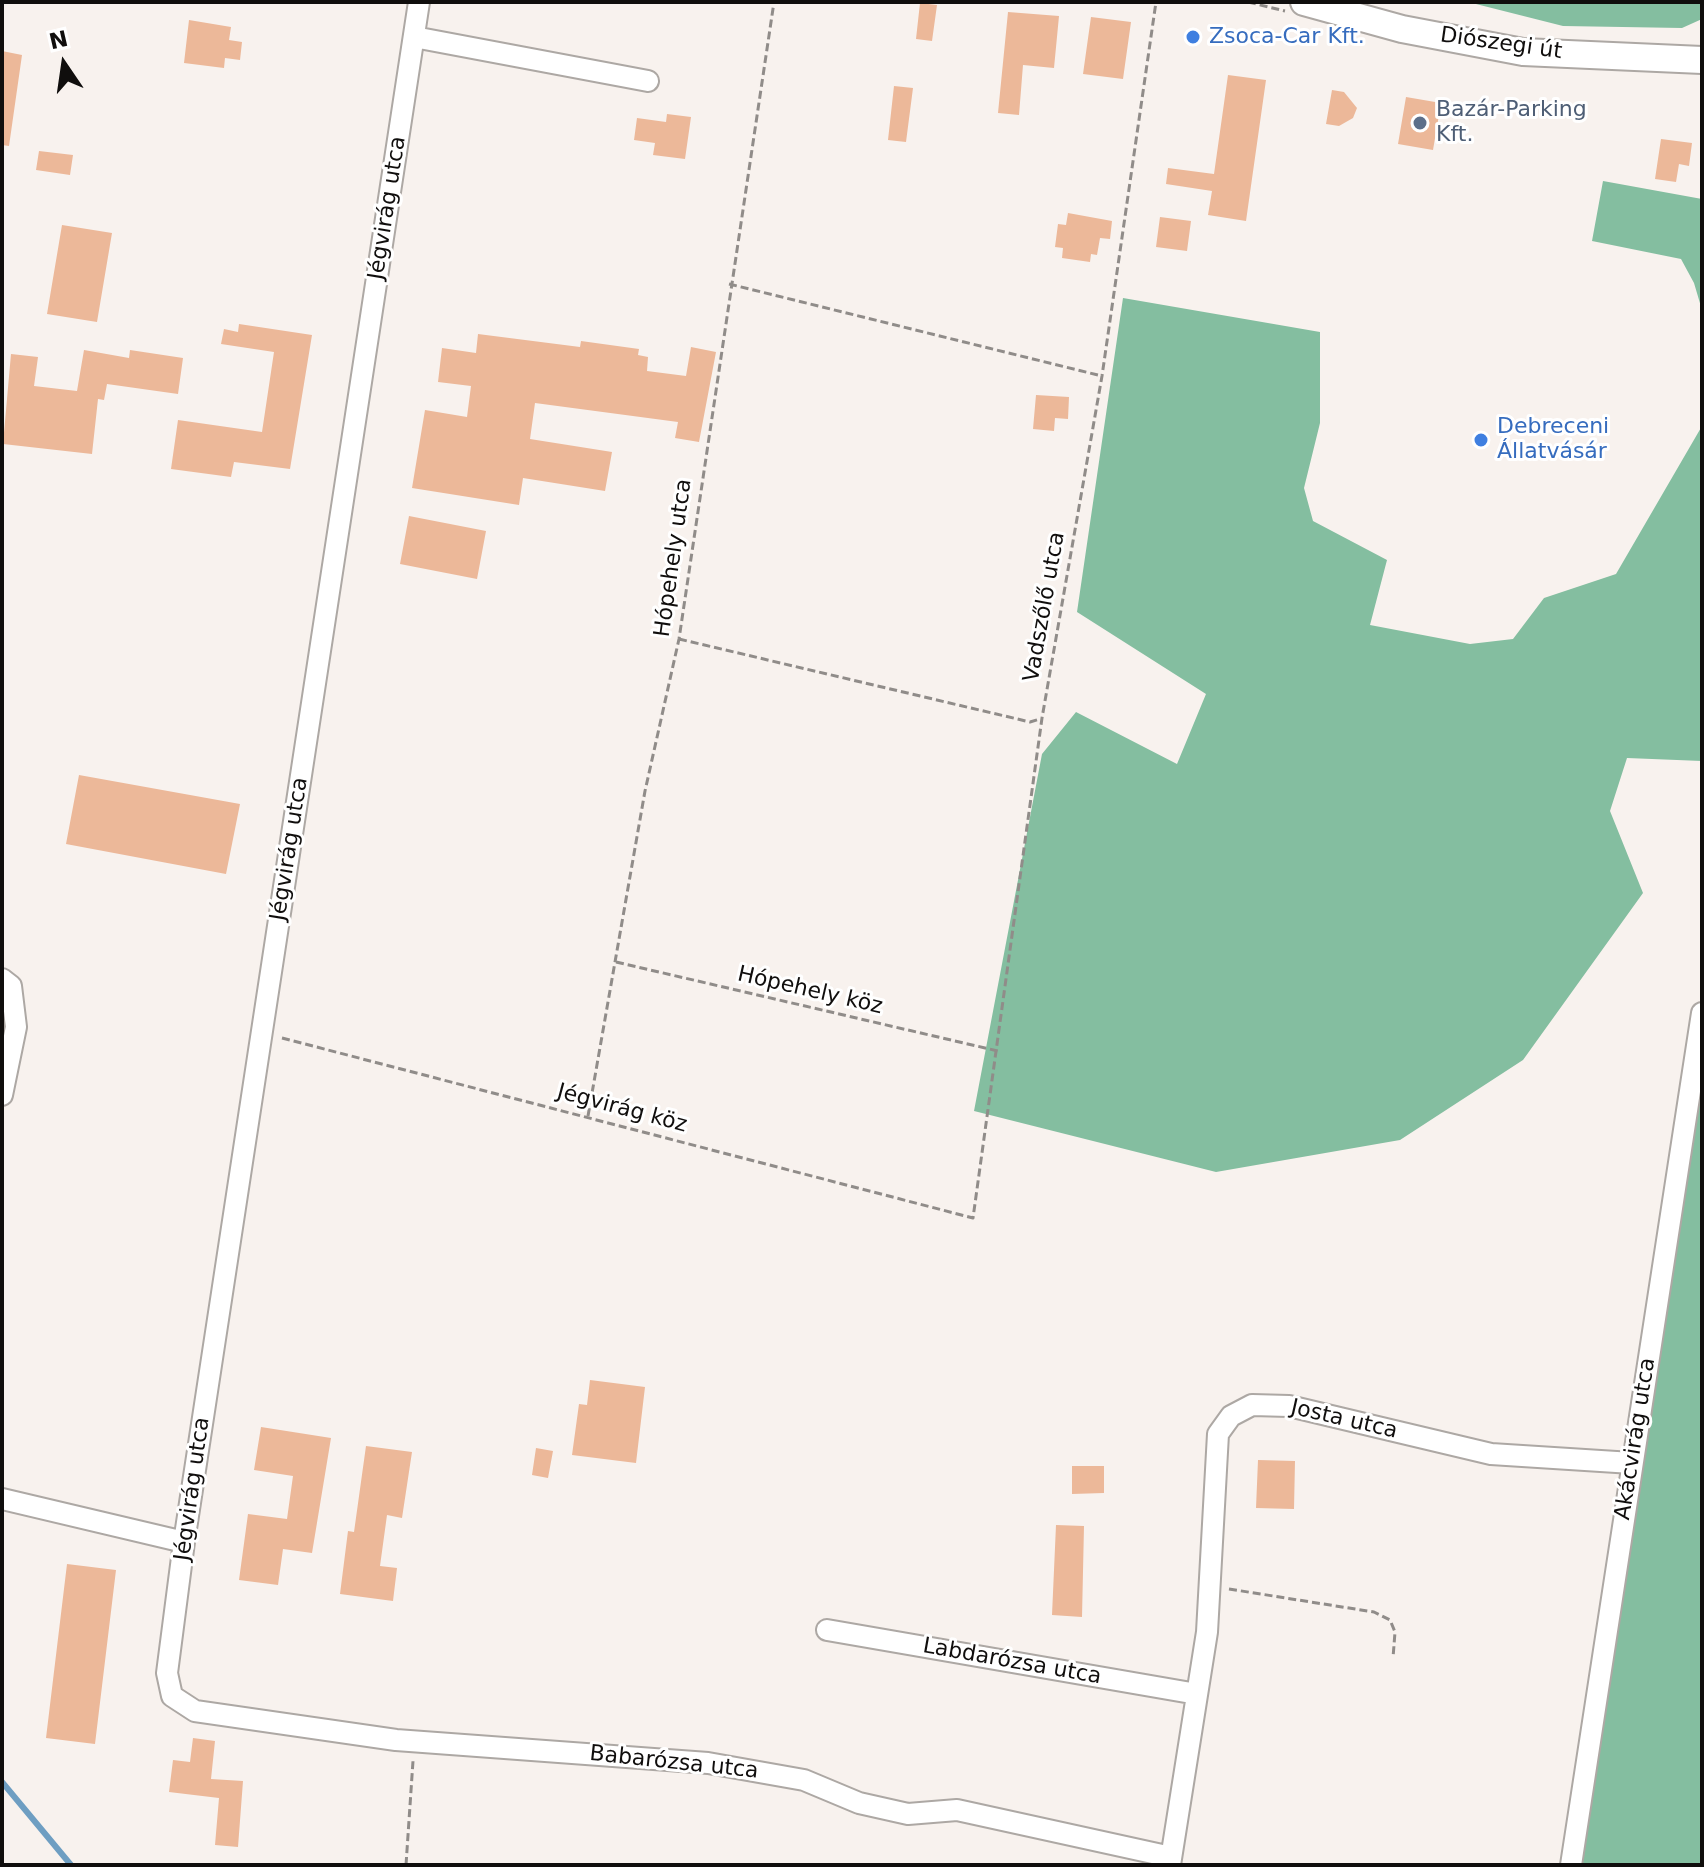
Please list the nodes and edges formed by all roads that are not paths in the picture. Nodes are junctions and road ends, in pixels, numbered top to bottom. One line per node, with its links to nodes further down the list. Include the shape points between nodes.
1 (419, 2): 3 (street, Jégvirág utca)
2 (1304, 2): 4 (main road, Diószegi út, via 1402,29 1523,52)
3 (414, 37): 5 (street); 11 (street, Jégvirág utca)
4 (1702, 60)
5 (648, 81)
6 (2, 979): 8 (street, via 11,986 16,1027)
7 (1702, 1013): 9 (street, Akácvirág utca)
8 (2, 1095)
9 (1632, 1463): 13 (street, Josta utca, via 1491,1454 1289,1406 1252,1405 1231,1416 1218,1434 1211,1587); 16 (street, Akácvirág utca)
10 (2, 1499): 11 (street)
11 (184, 1542): 14 (street, Jégvirág utca, via 167,1673)
12 (827, 1630): 13 (street, Labdarózsa utca)
13 (1197, 1694): 15 (street, Josta utca)
14 (172, 1696): 15 (street, Babarózsa utca, via 195,1711 415,1741 708,1763 804,1780 859,1803 908,1814 957,1810)
15 (1171, 1861)
16 (1571, 1865)

